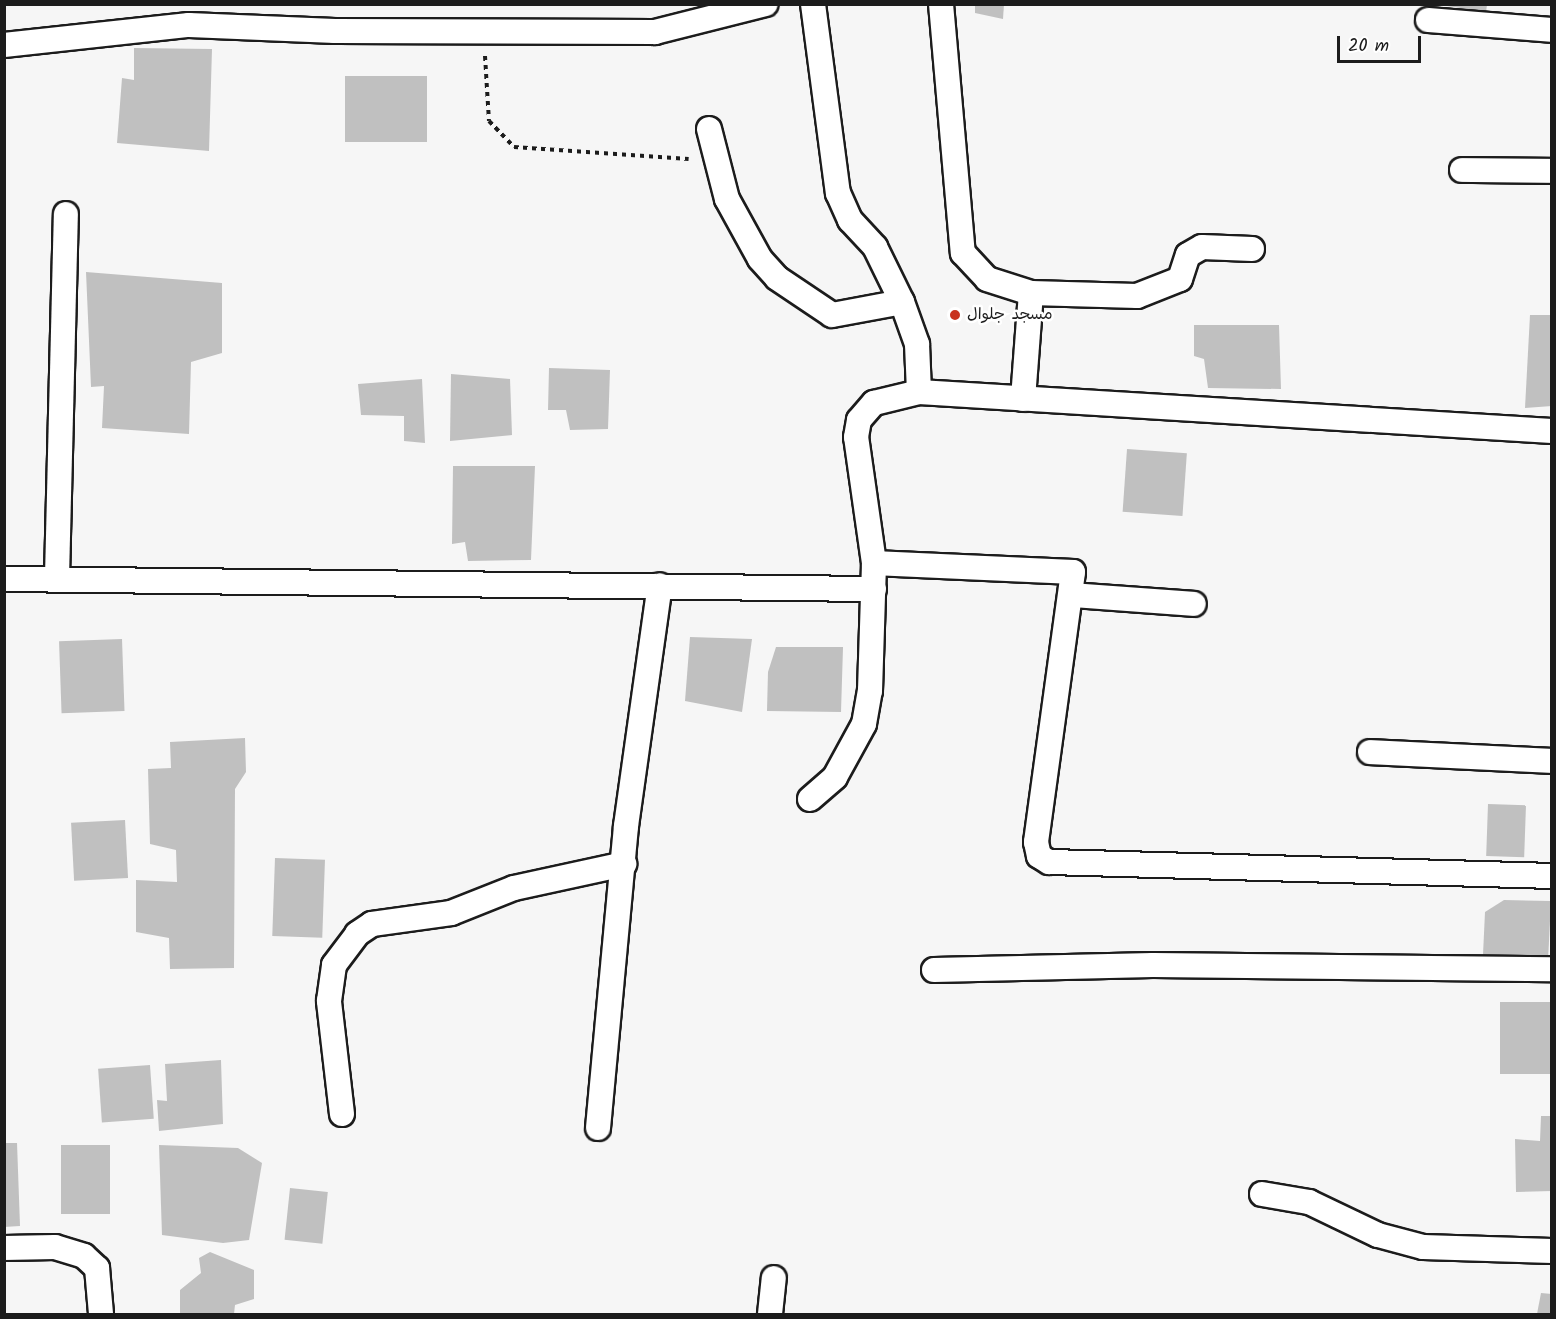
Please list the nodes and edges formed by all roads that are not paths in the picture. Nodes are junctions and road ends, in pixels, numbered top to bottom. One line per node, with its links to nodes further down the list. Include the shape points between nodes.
1 (766, 4): 6 (street, via 655,32 189,25)
2 (813, 4): 13 (street, via 838,193 850,220 875,247)
3 (941, 4): 12 (street, via 963,253 987,279)
4 (1428, 20): 5 (street)
5 (1551, 30)
6 (4, 45)
7 (709, 129): 13 (street, via 714,161 741,229 760,259 799,296 832,315)
8 (1462, 170): 9 (street)
9 (1551, 171)
10 (66, 214): 18 (street)
11 (1252, 249): 12 (street, via 1202,248 1188,255 1180,279 1137,296)
12 (1031, 293): 15 (street)
13 (902, 302): 14 (street, via 917,344)
14 (920, 392): 15 (street); 17 (street, via 874,403 859,420 856,437)
15 (1023, 399): 16 (street)
16 (1551, 432)
17 (874, 563): 21 (street); 22 (street, via 1073,572)
18 (57, 577): 19 (street); 20 (street)
19 (4, 579)
20 (660, 585): 21 (street); 27 (street)
21 (874, 589): 26 (street, via 864,724 835,777)
22 (1072, 595): 23 (street); 28 (street, via 1036,842 1040,856 1049,862)
23 (1194, 604)
24 (1370, 752): 25 (street)
25 (1551, 761)
26 (810, 799)
27 (624, 864): 31 (street, via 514,888 451,913 372,924 357,934 334,965 329,1001); 32 (street)
28 (1551, 876)
29 (1551, 969): 30 (street, via 1153,965)
30 (934, 970)
31 (342, 1113)
32 (598, 1128)
33 (1262, 1194): 35 (street, via 1308,1202 1378,1234 1423,1247)
34 (4, 1248): 37 (street, via 55,1247 84,1256 97,1268)
35 (1551, 1251)
36 (774, 1278): 38 (street)
37 (101, 1314)
38 (770, 1314)

